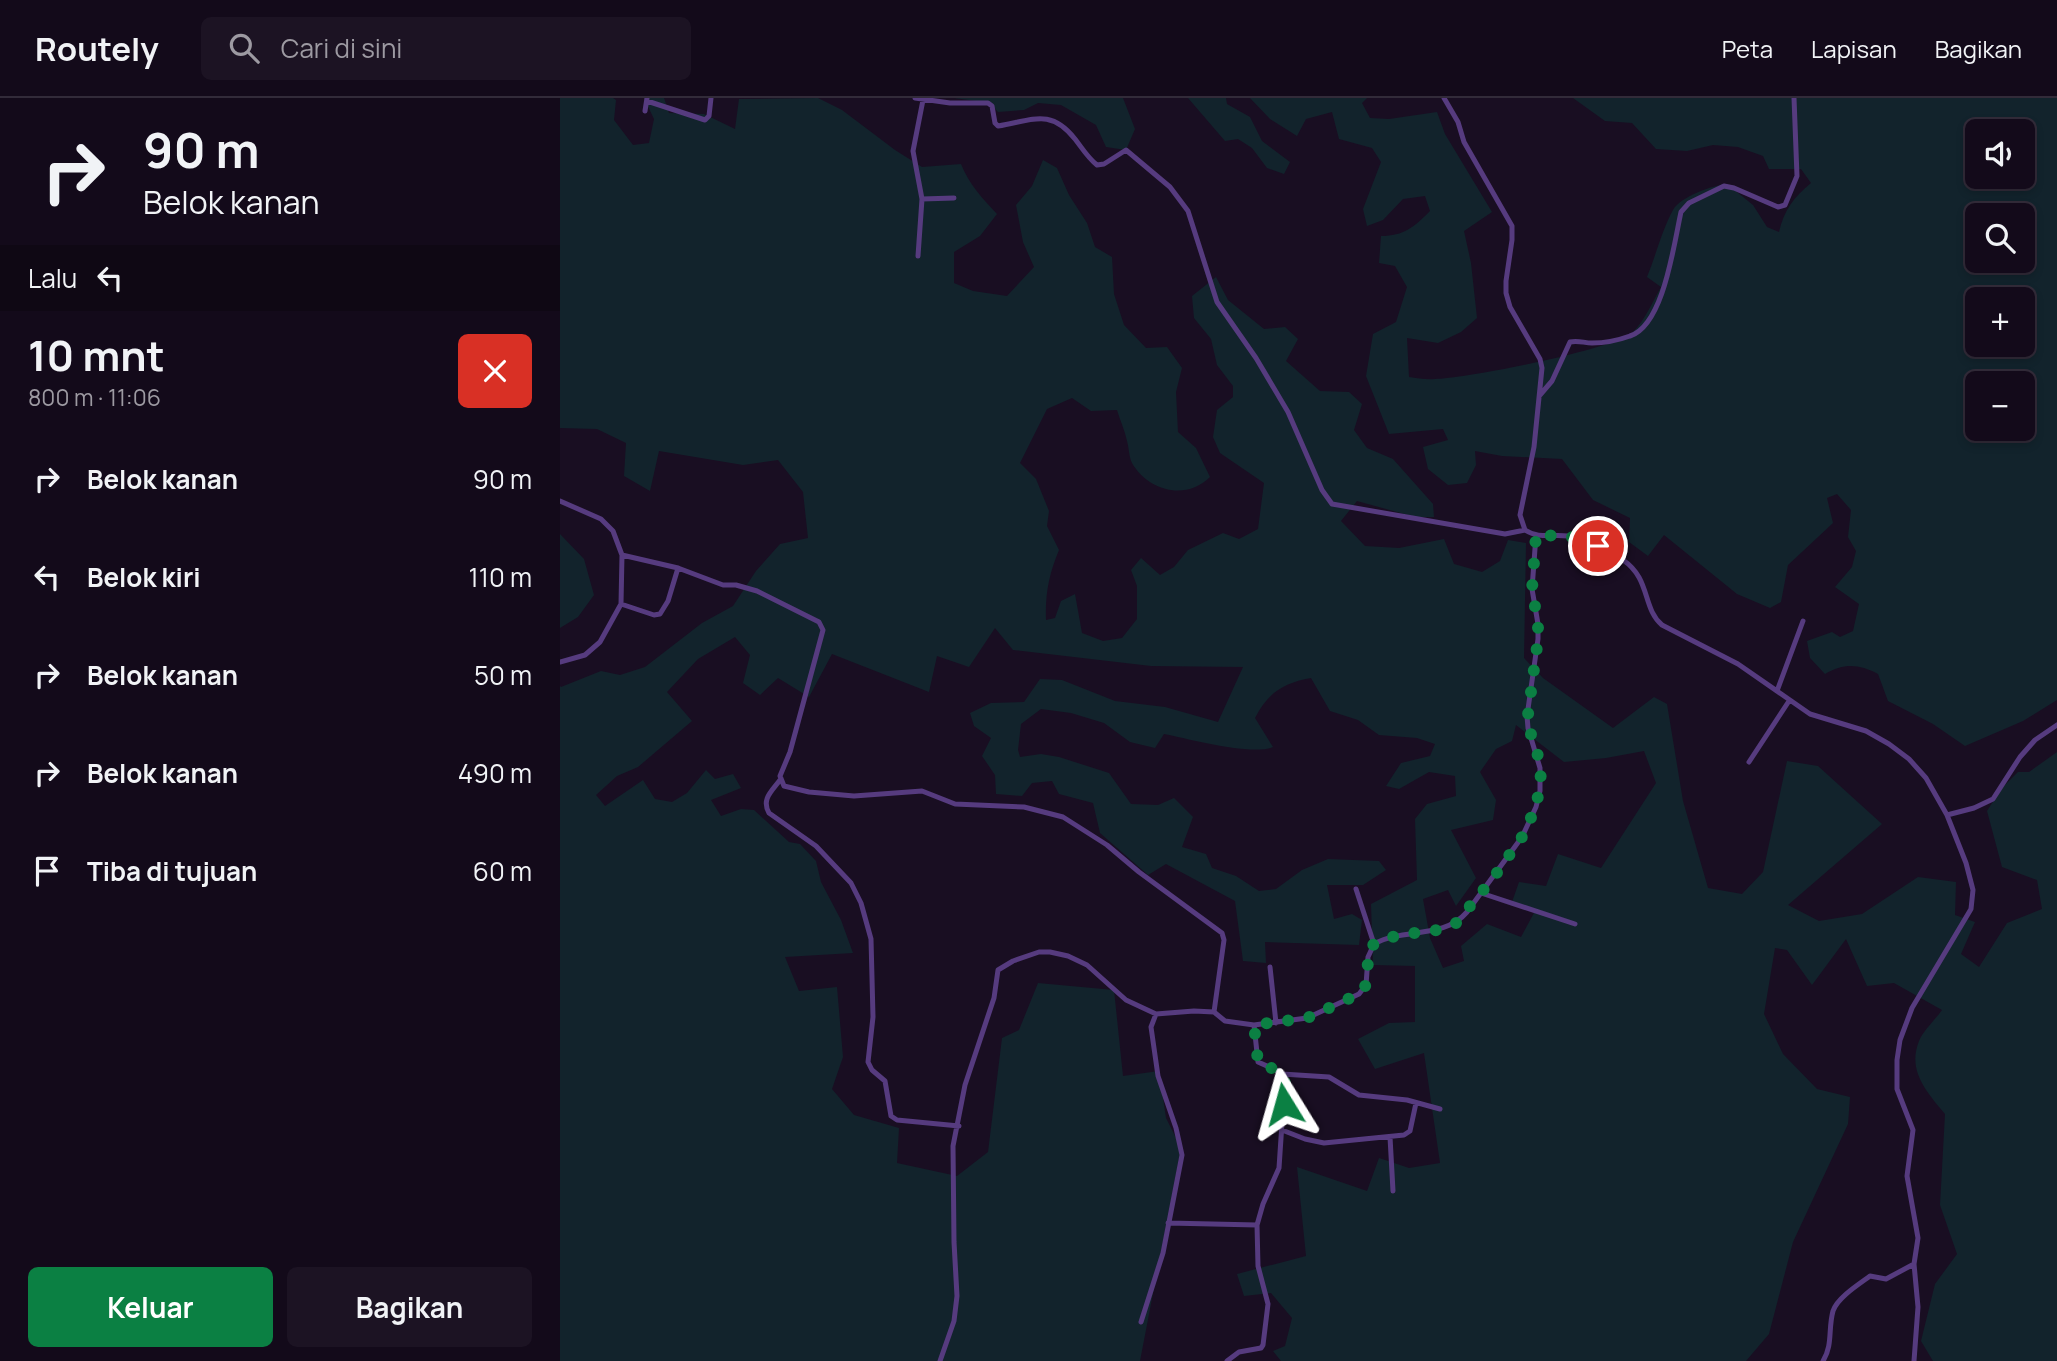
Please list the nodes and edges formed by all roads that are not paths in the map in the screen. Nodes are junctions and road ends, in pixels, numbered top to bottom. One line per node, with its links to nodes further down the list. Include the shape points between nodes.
1 (711, 98): 5 (street, via 705,120)
2 (915, 98): 6 (street)
3 (1444, 98): 11 (street, via 1511,226 1506,293 1542,363)
4 (1794, 98): 11 (street, via 1797,176 1784,205 1778,207 1724,186 1689,203 1681,212 1664,287 1647,324 1624,337 1570,342 1552,381)
5 (647, 99): 7 (street)
6 (923, 100): 9 (street, via 913,151); 13 (street, via 988,103 998,126 1051,119 1063,125 1097,165 1126,150 1170,187 1193,221 1217,302 1288,412 1332,504 1505,534)
7 (645, 111)
8 (954, 198): 9 (street)
9 (922, 199): 10 (street)
10 (918, 257)
11 (1540, 395): 13 (street, via 1520,515)
12 (560, 501): 15 (street, via 601,519 613,531)
13 (1525, 530): 14 (street)
14 (1536, 535): 20 (street, via 1576,538 1624,560 1643,582 1658,621); 27 (street, via 1532,589 1538,639 1527,722 1541,768 1540,791 1522,837)
15 (622, 555): 16 (street); 17 (street)
16 (678, 568): 17 (street, via 660,614); 24 (street, via 723,585 757,591 822,626)
17 (621, 604): 19 (street, via 595,648)
18 (1803, 621): 20 (street)
19 (560, 662)
20 (1777, 691): 21 (street)
21 (1789, 701): 23 (street); 25 (street, via 1810,714 1866,731 1889,744 1918,768)
22 (2057, 725): 25 (street, via 2020,757 1993,799)
23 (1749, 762)
24 (780, 780): 31 (street, via 787,788 809,792 854,796 916,791 956,804 1024,807 1063,817 1222,933); 38 (street, via 766,800 769,813 827,857 851,883 866,914 873,1017 868,1062 885,1081 891,1116)
25 (1947, 816): 44 (street, via 1966,863 1973,899 1912,1008 1900,1040 1897,1089 1913,1130 1908,1176 1918,1232)
26 (1356, 889): 29 (street)
27 (1481, 893): 28 (street); 29 (street, via 1450,927 1398,935)
28 (1575, 924)
29 (1374, 944): 33 (street, via 1369,950 1366,985 1359,994 1312,1016)
30 (1270, 967): 33 (street)
31 (1214, 1012): 32 (street); 34 (street, via 1224,1021)
32 (1156, 1014): 38 (street, via 1126,1000 1096,972 1068,956 1039,952 1002,966 965,1085); 42 (street, via 1151,1027 1158,1076 1182,1152)
33 (1276, 1023): 34 (street)
34 (1254, 1025): 35 (street, via 1258,1062)
35 (1282, 1074): 36 (street, via 1329,1077 1359,1095); 39 (street)
36 (1416, 1103): 37 (street); 40 (street, via 1410,1131)
37 (1440, 1109)
38 (958, 1126): 46 (street, via 952,1165 956,1310)
39 (1282, 1130): 40 (street, via 1324,1143); 43 (street, via 1279,1168)
40 (1390, 1137): 41 (street)
41 (1393, 1191)
42 (1168, 1223): 43 (street); 45 (street)
43 (1257, 1225): 47 (street, via 1258,1266 1268,1304 1263,1345)
44 (1914, 1264): 48 (street, via 1884,1279 1870,1276 1838,1304); 49 (street, via 1918,1307)
45 (1141, 1322)
46 (940, 1361)
47 (1227, 1361)
48 (1822, 1361)
49 (1914, 1361)

